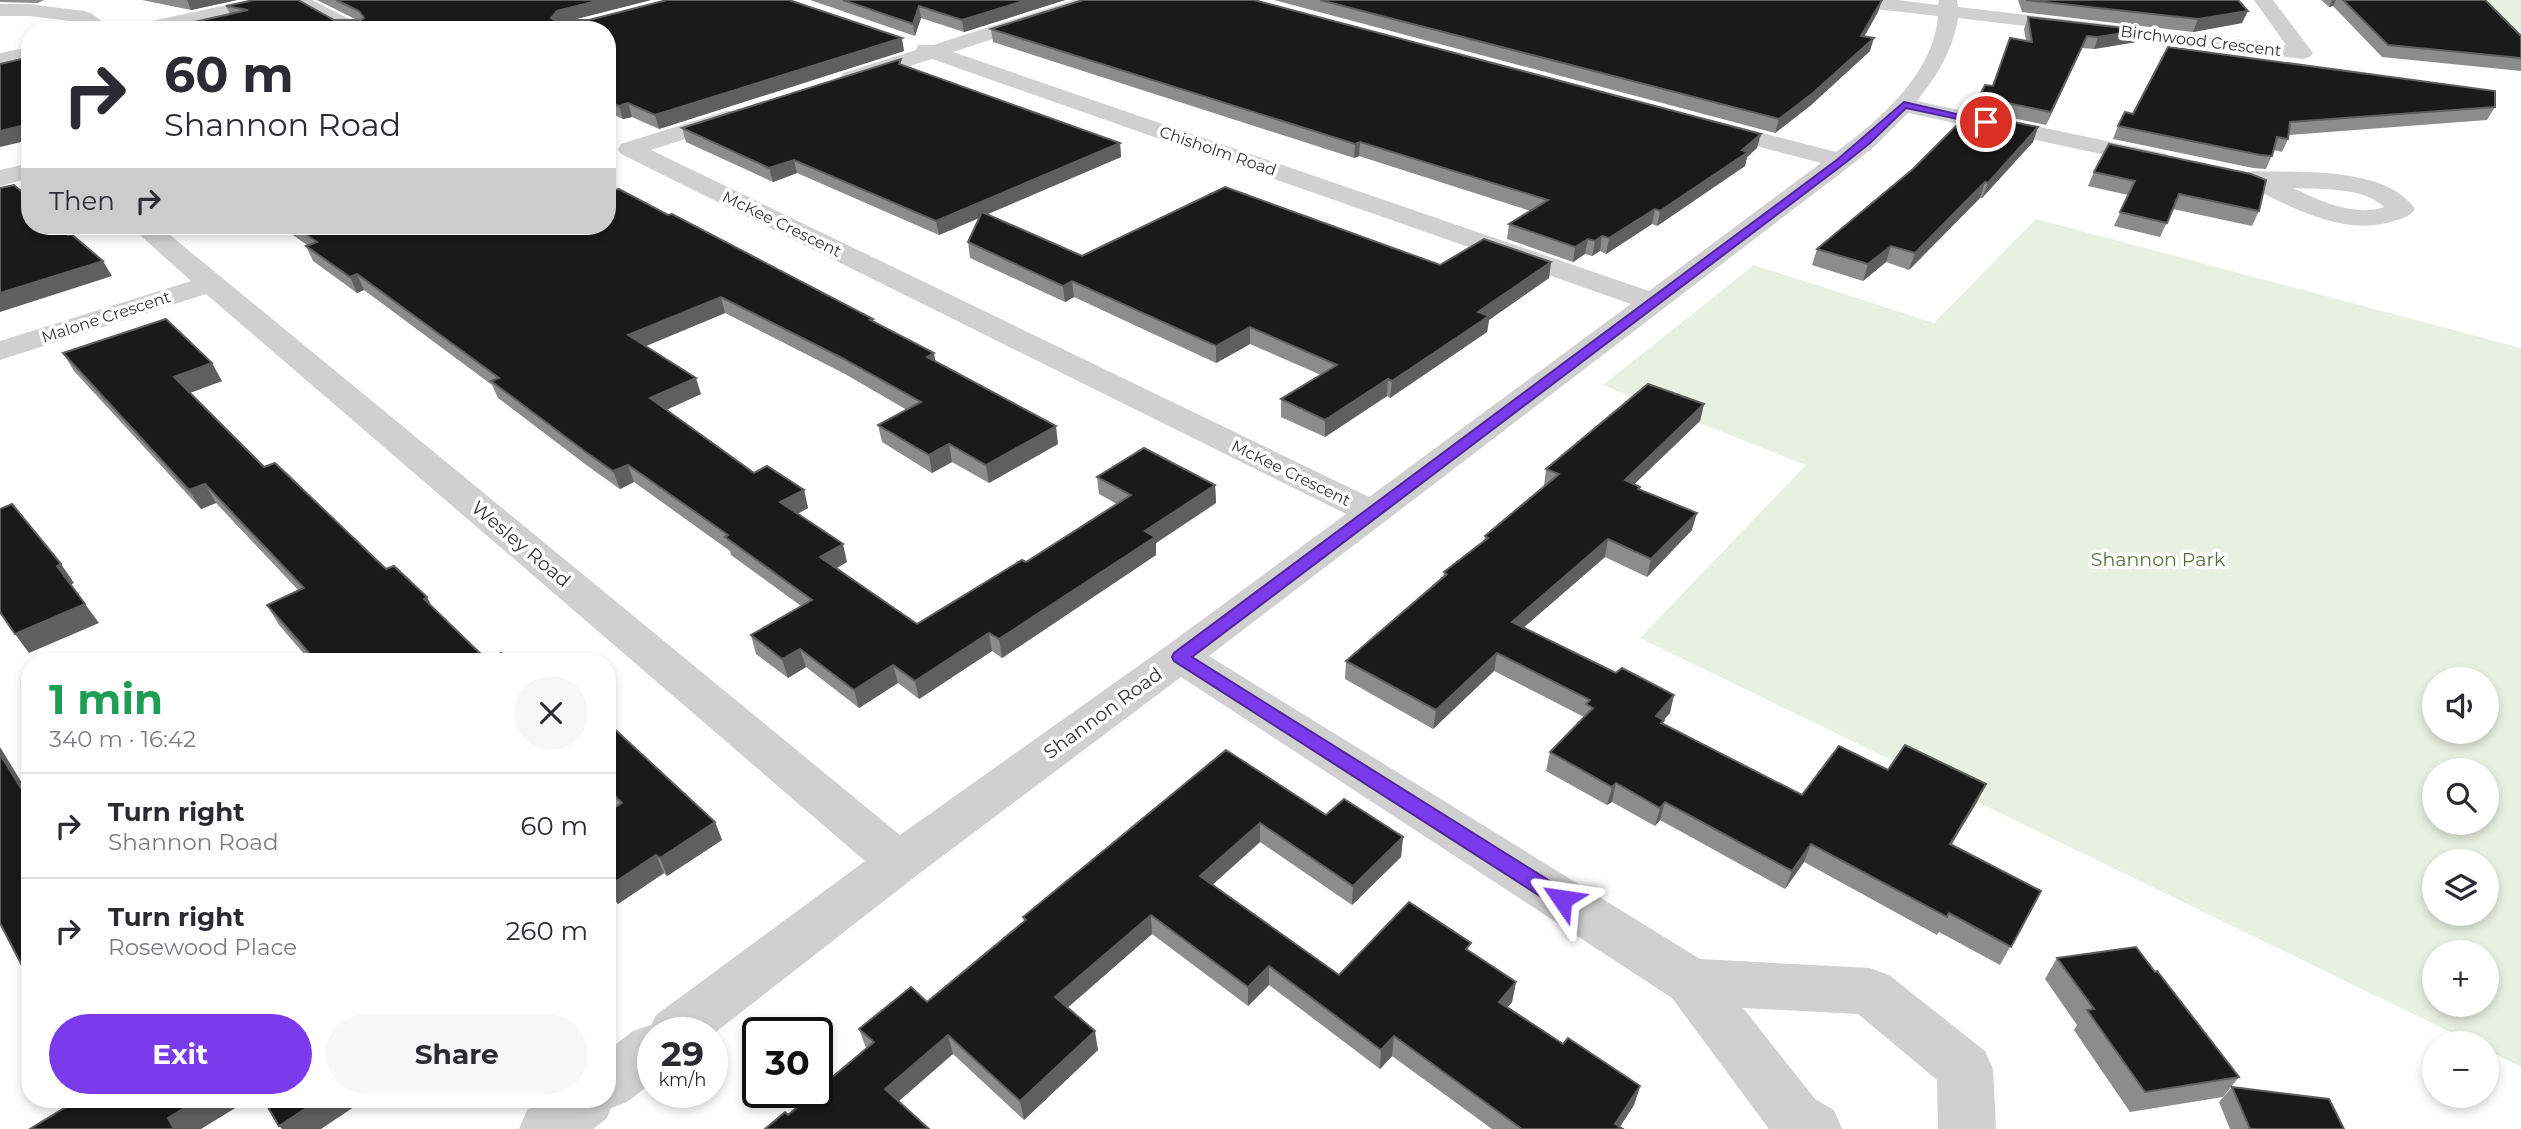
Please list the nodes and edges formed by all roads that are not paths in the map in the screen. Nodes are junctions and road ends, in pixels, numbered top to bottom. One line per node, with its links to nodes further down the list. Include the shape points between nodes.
1 (276, 0): 9 (street)
2 (297, 0): 10 (street)
3 (1093, 0): 12 (street)
4 (1849, 0): 6 (street)
5 (2263, 0): 6 (street, Birchwood Crescent, via 2302,53)
6 (1949, 6): 16 (street, Shannon Road, via 1938,54)
7 (0, 10): 8 (street, via 29,10)
8 (90, 21)
9 (179, 21)
10 (338, 21)
11 (897, 39): 12 (street, Chisholm Road)
12 (933, 52): 15 (street); 27 (street, Chisholm Road)
13 (21, 55): 14 (street)
14 (0, 59)
15 (828, 86)
16 (1904, 105): 19 (street, Shannon Road); 20 (street)
17 (762, 107): 29 (street, McKee Crescent, via 630,149)
18 (1688, 121): 19 (street)
19 (1841, 161): 27 (street, Shannon Road)
20 (2174, 163)
21 (21, 172): 23 (street)
22 (2227, 174): 24 (street)
23 (0, 178)
24 (2253, 179)
25 (154, 235): 26 (street, Wesley Road)
26 (213, 283): 28 (street, Malone Crescent); 31 (street, Wesley Road)
27 (1653, 302): 29 (street, Shannon Road)
28 (0, 351)
29 (1371, 512): 30 (street, Shannon Road)
30 (1180, 657): 31 (street, Shannon Road); 32 (street)
31 (899, 862): 33 (street, Shannon Road)
32 (1691, 982): 38 (street, via 1795,1118); 39 (street, via 1870,991 1965,1069)
33 (695, 1017)
34 (637, 1061): 35 (street)
35 (616, 1077)
36 (575, 1108): 37 (street)
37 (548, 1129)
38 (1813, 1129)
39 (1966, 1129)

